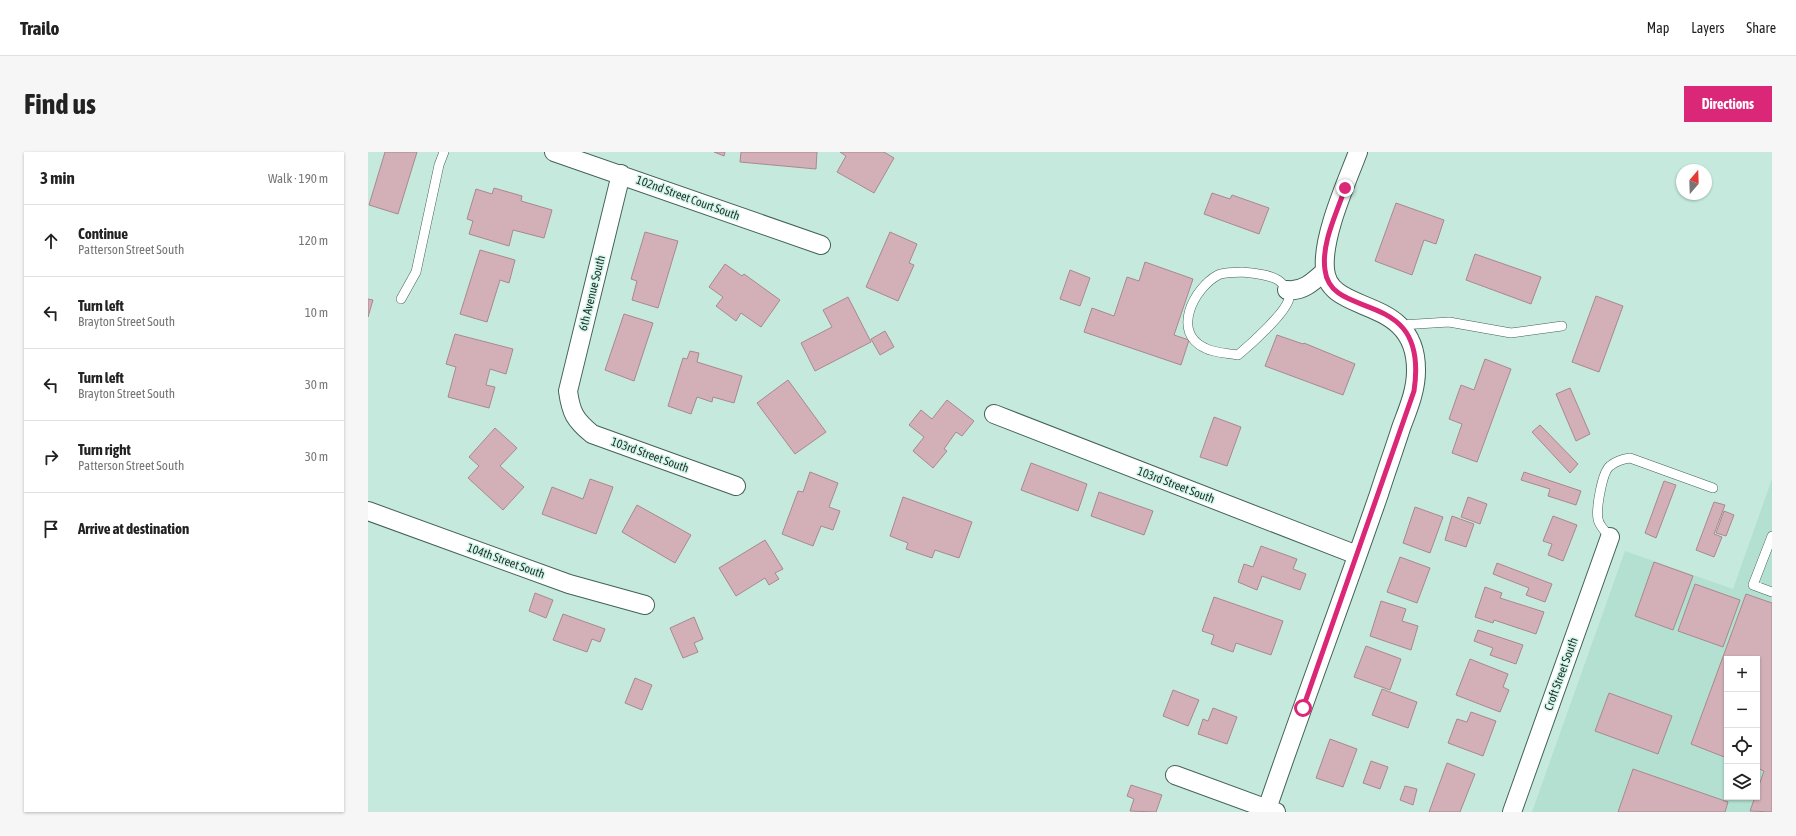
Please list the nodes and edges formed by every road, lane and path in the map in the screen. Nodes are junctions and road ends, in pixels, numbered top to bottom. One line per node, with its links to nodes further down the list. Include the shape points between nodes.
1 (444, 152): 8 (lane, via 416,272)
2 (554, 152): 4 (street, 102nd Street Court South)
3 (1358, 152): 6 (street, via 1325,252)
4 (621, 174): 5 (street, 102nd Street Court South); 11 (street, 6th Avenue South, via 568,391)
5 (821, 245)
6 (1325, 271): 7 (street, via 1303,288); 9 (street, via 1329,283 1338,293 1386,315)
7 (1287, 290): 7 (lane, via 1278,280 1261,274 1219,274 1203,286 1192,305 1186,323 1192,338 1205,348 1238,354 1281,314 1289,298)
8 (401, 299)
9 (1401, 325): 10 (lane, via 1449,322 1511,333); 18 (street, via 1412,342 1416,361 1414,391)
10 (1562, 326)
11 (572, 413): 13 (street, 103rd Street South, via 592,434)
12 (994, 414): 18 (street, 103rd Street South)
13 (736, 486)
14 (1713, 488): 17 (lane, via 1630,458 1617,461 1609,466 1603,479 1598,519)
15 (368, 511): 20 (street, 104th Street South, via 569,584)
16 (1772, 536): 19 (lane, via 1753,585)
17 (1610, 537): 23 (street, Croft Street South)
18 (1358, 556): 22 (street)
19 (1772, 592)
20 (645, 606)
21 (1175, 775): 22 (street)
22 (1269, 811)
23 (1512, 812)

